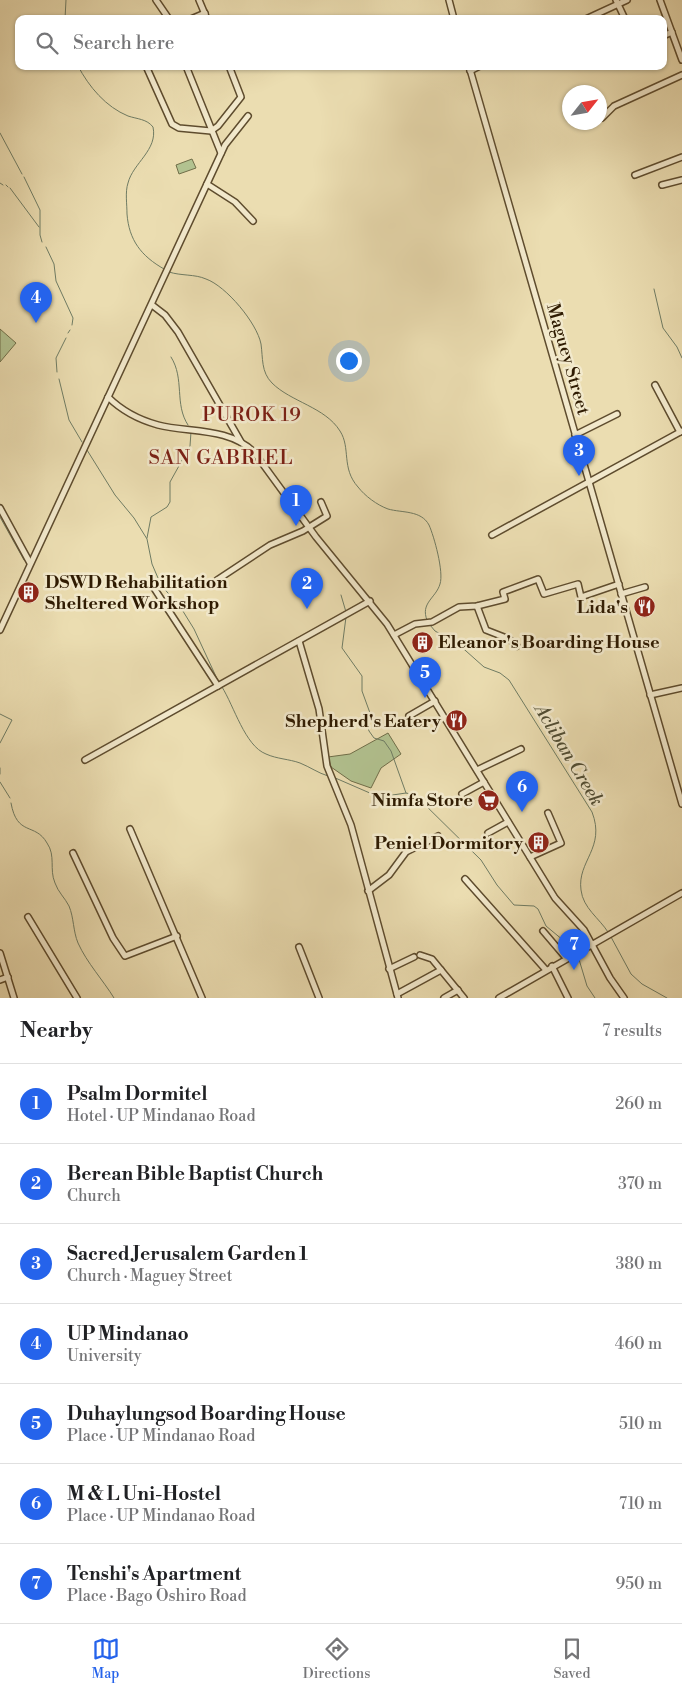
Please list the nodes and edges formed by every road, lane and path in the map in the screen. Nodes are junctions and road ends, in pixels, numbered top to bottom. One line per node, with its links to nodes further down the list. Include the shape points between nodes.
1 (156, 0): 7 (street)
2 (199, 0): 8 (street)
3 (449, 0): 9 (street)
4 (627, 0): 6 (street)
5 (660, 0): 12 (street)
6 (617, 2): 10 (street); 11 (street)
7 (166, 15)
8 (206, 15)
9 (453, 15)
10 (593, 15)
11 (623, 15)
12 (666, 15)
13 (667, 19): 14 (street)
14 (672, 32): 15 (street); 16 (street)
15 (667, 34)
16 (682, 60)
17 (148, 70): 24 (street, via 172,124 179,128)
18 (188, 70): 24 (street)
19 (231, 70): 24 (street, via 241,97)
20 (471, 70): 37 (street, Maguey Street)
21 (682, 75): 22 (street, via 614,106)
22 (607, 113)
23 (248, 116): 25 (street, via 231,135)
24 (211, 131): 25 (street)
25 (221, 154): 29 (street)
26 (682, 156): 27 (street)
27 (635, 175)
28 (682, 180): 30 (street)
29 (207, 184): 31 (street, via 235,202); 32 (street)
30 (662, 185)
31 (253, 221)
32 (152, 305): 34 (street); 38 (street, via 178,332)
33 (655, 385): 36 (street)
34 (107, 398): 38 (street, via 150,422 210,432); 44 (street)
35 (617, 414): 37 (street)
36 (681, 431): 39 (street)
37 (575, 435): 39 (street, Maguey Street)
38 (241, 442): 42 (street, via 254,452)
39 (589, 481): 43 (street); 47 (street, Maguey Street)
40 (321, 502): 42 (street, via 327,516)
41 (0, 508): 44 (street)
42 (309, 527): 45 (street, via 270,545); 50 (street)
43 (492, 534)
44 (30, 563): 52 (street)
45 (217, 580)
46 (152, 584): 56 (street)
47 (619, 584): 49 (street, Maguey Street); 51 (street, via 581,596 578,584 544,594 538,579 503,592 505,599)
48 (645, 587): 49 (street)
49 (621, 594): 58 (street, Maguey Street)
50 (370, 601): 53 (street); 54 (street)
51 (477, 606): 53 (street, via 458,607 432,622 415,624); 55 (street, via 486,630 509,639)
52 (0, 630)
53 (394, 635): 59 (street)
54 (299, 641): 56 (street); 75 (street, via 319,709 327,766 351,825)
55 (517, 646)
56 (218, 686): 62 (street)
57 (682, 688): 58 (street)
58 (650, 695): 66 (street, Maguey Street)
59 (435, 701): 60 (street); 63 (street)
60 (409, 716)
61 (521, 750): 63 (street)
62 (85, 760)
63 (477, 770): 64 (street)
64 (484, 782): 65 (street); 68 (street)
65 (462, 794)
66 (682, 804)
67 (548, 813): 73 (street, via 561,843)
68 (508, 822): 70 (street); 73 (street)
69 (130, 829): 79 (street)
70 (488, 833)
71 (438, 836): 75 (street, via 406,852 389,874)
72 (73, 853): 79 (street, via 113,938 125,956)
73 (530, 857): 80 (street, via 558,903 581,926)
74 (465, 879): 87 (street)
75 (368, 891): 85 (street)
76 (682, 893): 80 (street)
77 (28, 917): 93 (street)
78 (543, 931): 83 (street)
79 (177, 936): 94 (street)
80 (592, 945): 83 (street); 100 (street)
81 (299, 947): 95 (street)
82 (0, 953): 88 (street)
83 (566, 958): 84 (street)
84 (552, 966): 87 (street); 99 (street)
85 (389, 970): 86 (street, via 417,956 429,957); 91 (street)
86 (441, 970): 90 (street); 91 (street)
87 (546, 970): 98 (street)
88 (8, 977): 89 (street); 92 (street)
89 (0, 980)
90 (458, 990): 96 (street); 97 (street)
91 (397, 996)
92 (14, 998)
93 (77, 998)
94 (202, 998)
95 (319, 998)
96 (444, 998)
97 (464, 998)
98 (499, 998)
99 (568, 998)
100 (624, 998)

